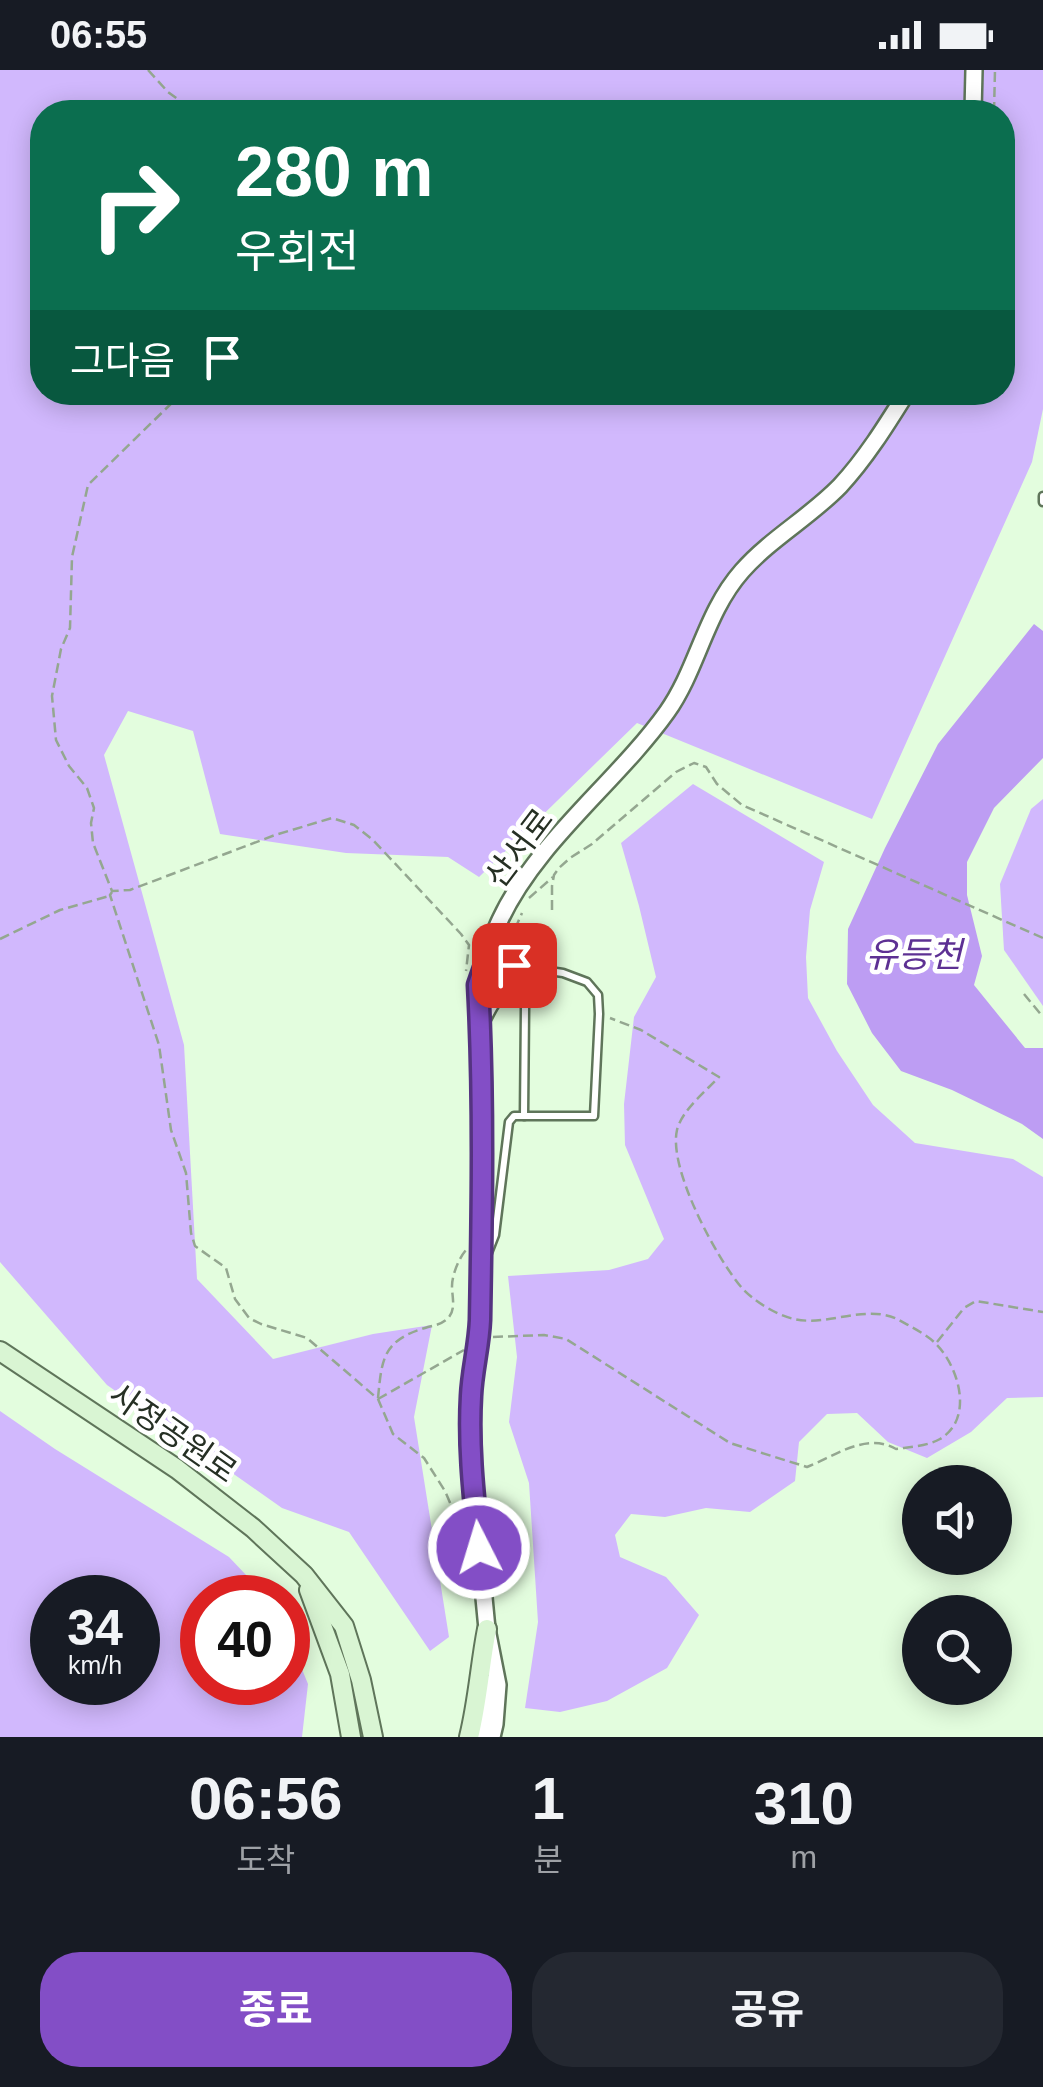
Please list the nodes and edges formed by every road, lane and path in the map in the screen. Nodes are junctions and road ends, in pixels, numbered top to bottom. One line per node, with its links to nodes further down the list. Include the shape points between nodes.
1 (148, 70): 4 (path)
2 (974, 70): 5 (street)
3 (995, 70): 6 (path)
4 (179, 100)
5 (973, 100)
6 (994, 100)
7 (170, 405): 10 (path, via 88,485 72,557 70,628 52,696 56,740 87,788 93,843)
8 (898, 405): 13 (street, 산서로, via 840,485 743,570 708,622 669,708 557,838)
9 (554, 876): 11 (path); 12 (path); 14 (path, via 694,763 742,805)
10 (111, 893): 15 (path); 18 (path, via 332,818 374,840 461,934 469,945); 30 (path, via 159,1045 195,1246 226,1268 234,1299 249,1318 307,1338)
11 (533, 896)
12 (552, 910)
13 (500, 920): 16 (street, 산서로); 17 (lane, via 503,936)
14 (1040, 937)
15 (0, 939)
16 (486, 962): 17 (lane); 22 (street, 산서로, via 478,985)
17 (531, 970): 20 (lane, via 587,982 598,994); 22 (lane, via 498,997); 23 (lane)
18 (464, 983)
19 (1024, 994): 21 (path)
20 (599, 1014): 23 (lane, via 594,1116); 28 (path, via 642,1030 720,1076 679,1124 678,1164 716,1252 742,1288 791,1318 885,1315)
21 (1043, 1017)
22 (480, 1033): 24 (street, 산서로)
23 (524, 1116): 25 (lane, via 508,1122 495,1236)
24 (480, 1234): 25 (street, 산서로); 30 (path, via 461,1255 446,1320 386,1352)
25 (480, 1273): 27 (street, 산서로)
26 (1043, 1312): 28 (path, via 976,1301)
27 (477, 1343): 28 (path, via 508,1335 566,1339 730,1443 807,1467 872,1442 896,1449 945,1436 960,1400 956,1376); 30 (path); 37 (street, 산서로, via 471,1462)
28 (936, 1344)
29 (0, 1351): 32 (main road, 사정공원로, via 177,1469)
30 (378, 1399): 31 (path, via 394,1434 424,1458)
31 (456, 1510)
32 (304, 1575)
33 (310, 1583): 36 (main road, 사정공원로)
34 (310, 1587): 39 (main road, 사정공원로, via 350,1679)
35 (310, 1592): 38 (main road, via 340,1674)
36 (344, 1626): 40 (main road, 사정공원로); 41 (main road, via 365,1662)
37 (488, 1629): 42 (main road); 43 (street, 산서로); 44 (street, 산서로, via 498,1685)
38 (351, 1737)
39 (362, 1737)
40 (373, 1737)
41 (386, 1737)
42 (469, 1737)
43 (479, 1737)
44 (492, 1737)

